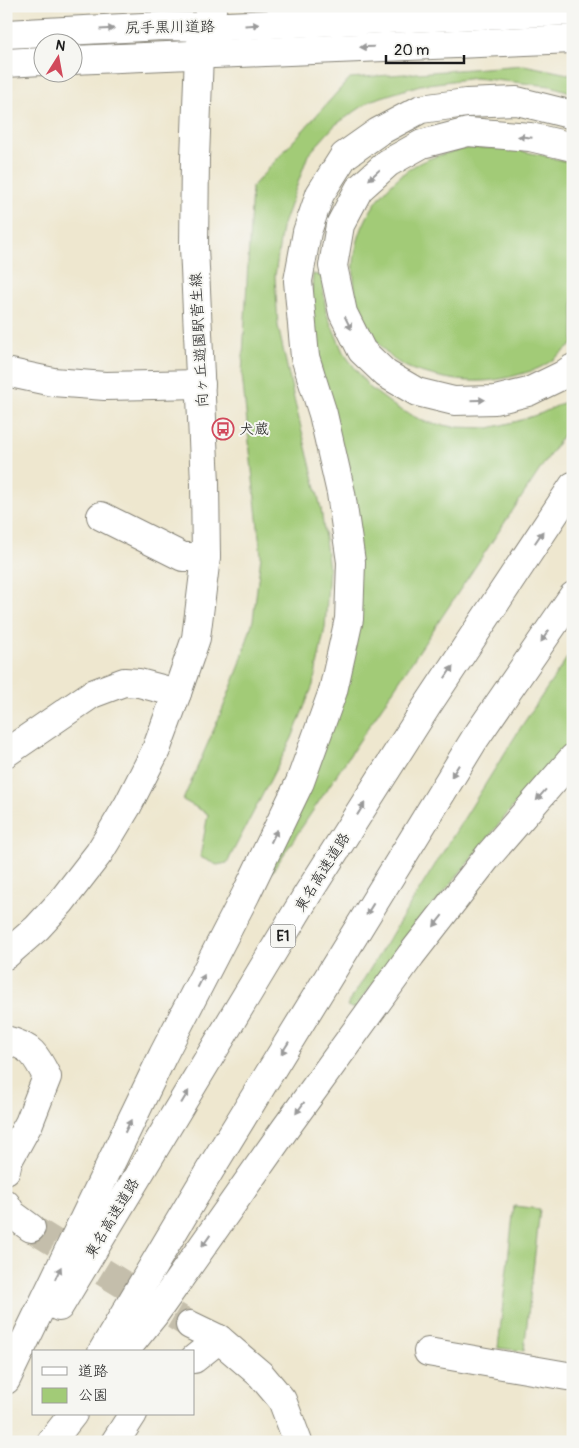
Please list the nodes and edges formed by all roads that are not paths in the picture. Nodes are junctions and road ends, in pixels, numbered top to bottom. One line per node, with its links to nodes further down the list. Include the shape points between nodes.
1 (573, 11): 2 (main road, 尻手黒川道路, one-way to 1)
2 (208, 16): 3 (main road, 尻手黒川道路, one-way to 2, via 163,26); 5 (main road, 向ヶ丘遊園駅菅生線)
3 (6, 34)
4 (573, 39): 5 (main road, 尻手黒川道路, one-way to 5)
5 (198, 54): 6 (main road, 尻手黒川道路); 13 (main road, 向ヶ丘遊園駅菅生線, via 194,247)
6 (82, 60)
7 (32, 62): 8 (main road)
8 (6, 63)
9 (573, 115): 35 (main road, one-way to 9, via 163,1054 300,782 333,691 349,619 351,562 341,493 323,414 305,357 298,281 307,232 320,194 344,156 378,132 421,110 466,103 517,101)
10 (573, 148): 11 (main road, one-way to 11, via 530,137 468,132 422,144 388,162 359,189 340,225 333,266 343,313 362,351 386,374 418,392 454,401 495,400 528,392)
11 (573, 368)
12 (6, 372): 13 (main road, via 53,382 105,386)
13 (201, 384): 16 (main road, 向ヶ丘遊園駅菅生線)
14 (573, 486): 28 (main road, 東名高速道路 / E1, one-way to 14, via 312,886)
15 (101, 516): 16 (main road, via 182,557)
16 (206, 557): 18 (main road, 向ヶ丘遊園駅菅生線, via 196,638)
17 (573, 596): 29 (main road, one-way to 29, via 469,748)
18 (177, 693): 19 (main road, via 124,682 92,694); 21 (main road, 向ヶ丘遊園駅菅生線, via 156,750 99,852 37,928)
19 (6, 753)
20 (573, 758): 30 (main road, one-way to 30, via 489,855 411,955 154,1315)
21 (6, 955)
22 (6, 1040): 23 (main road, via 20,1044 37,1057 48,1076)
23 (6, 1170)
24 (6, 1204): 25 (main road, via 12,1214)
25 (30, 1228)
26 (190, 1325): 27 (main road)
27 (219, 1339): 33 (main road); 42 (main road, via 261,1375 282,1400)
28 (33, 1350)
29 (103, 1350)
30 (126, 1350)
31 (32, 1351): 36 (main road, 東名高速道路 / E1, one-way to 31)
32 (428, 1352): 34 (main road)
33 (195, 1358)
34 (573, 1377)
35 (6, 1380)
36 (6, 1394)
37 (64, 1416): 40 (main road)
38 (71, 1416): 40 (main road)
39 (132, 1416): 41 (main road)
40 (50, 1442)
41 (115, 1442)
42 (298, 1442)

